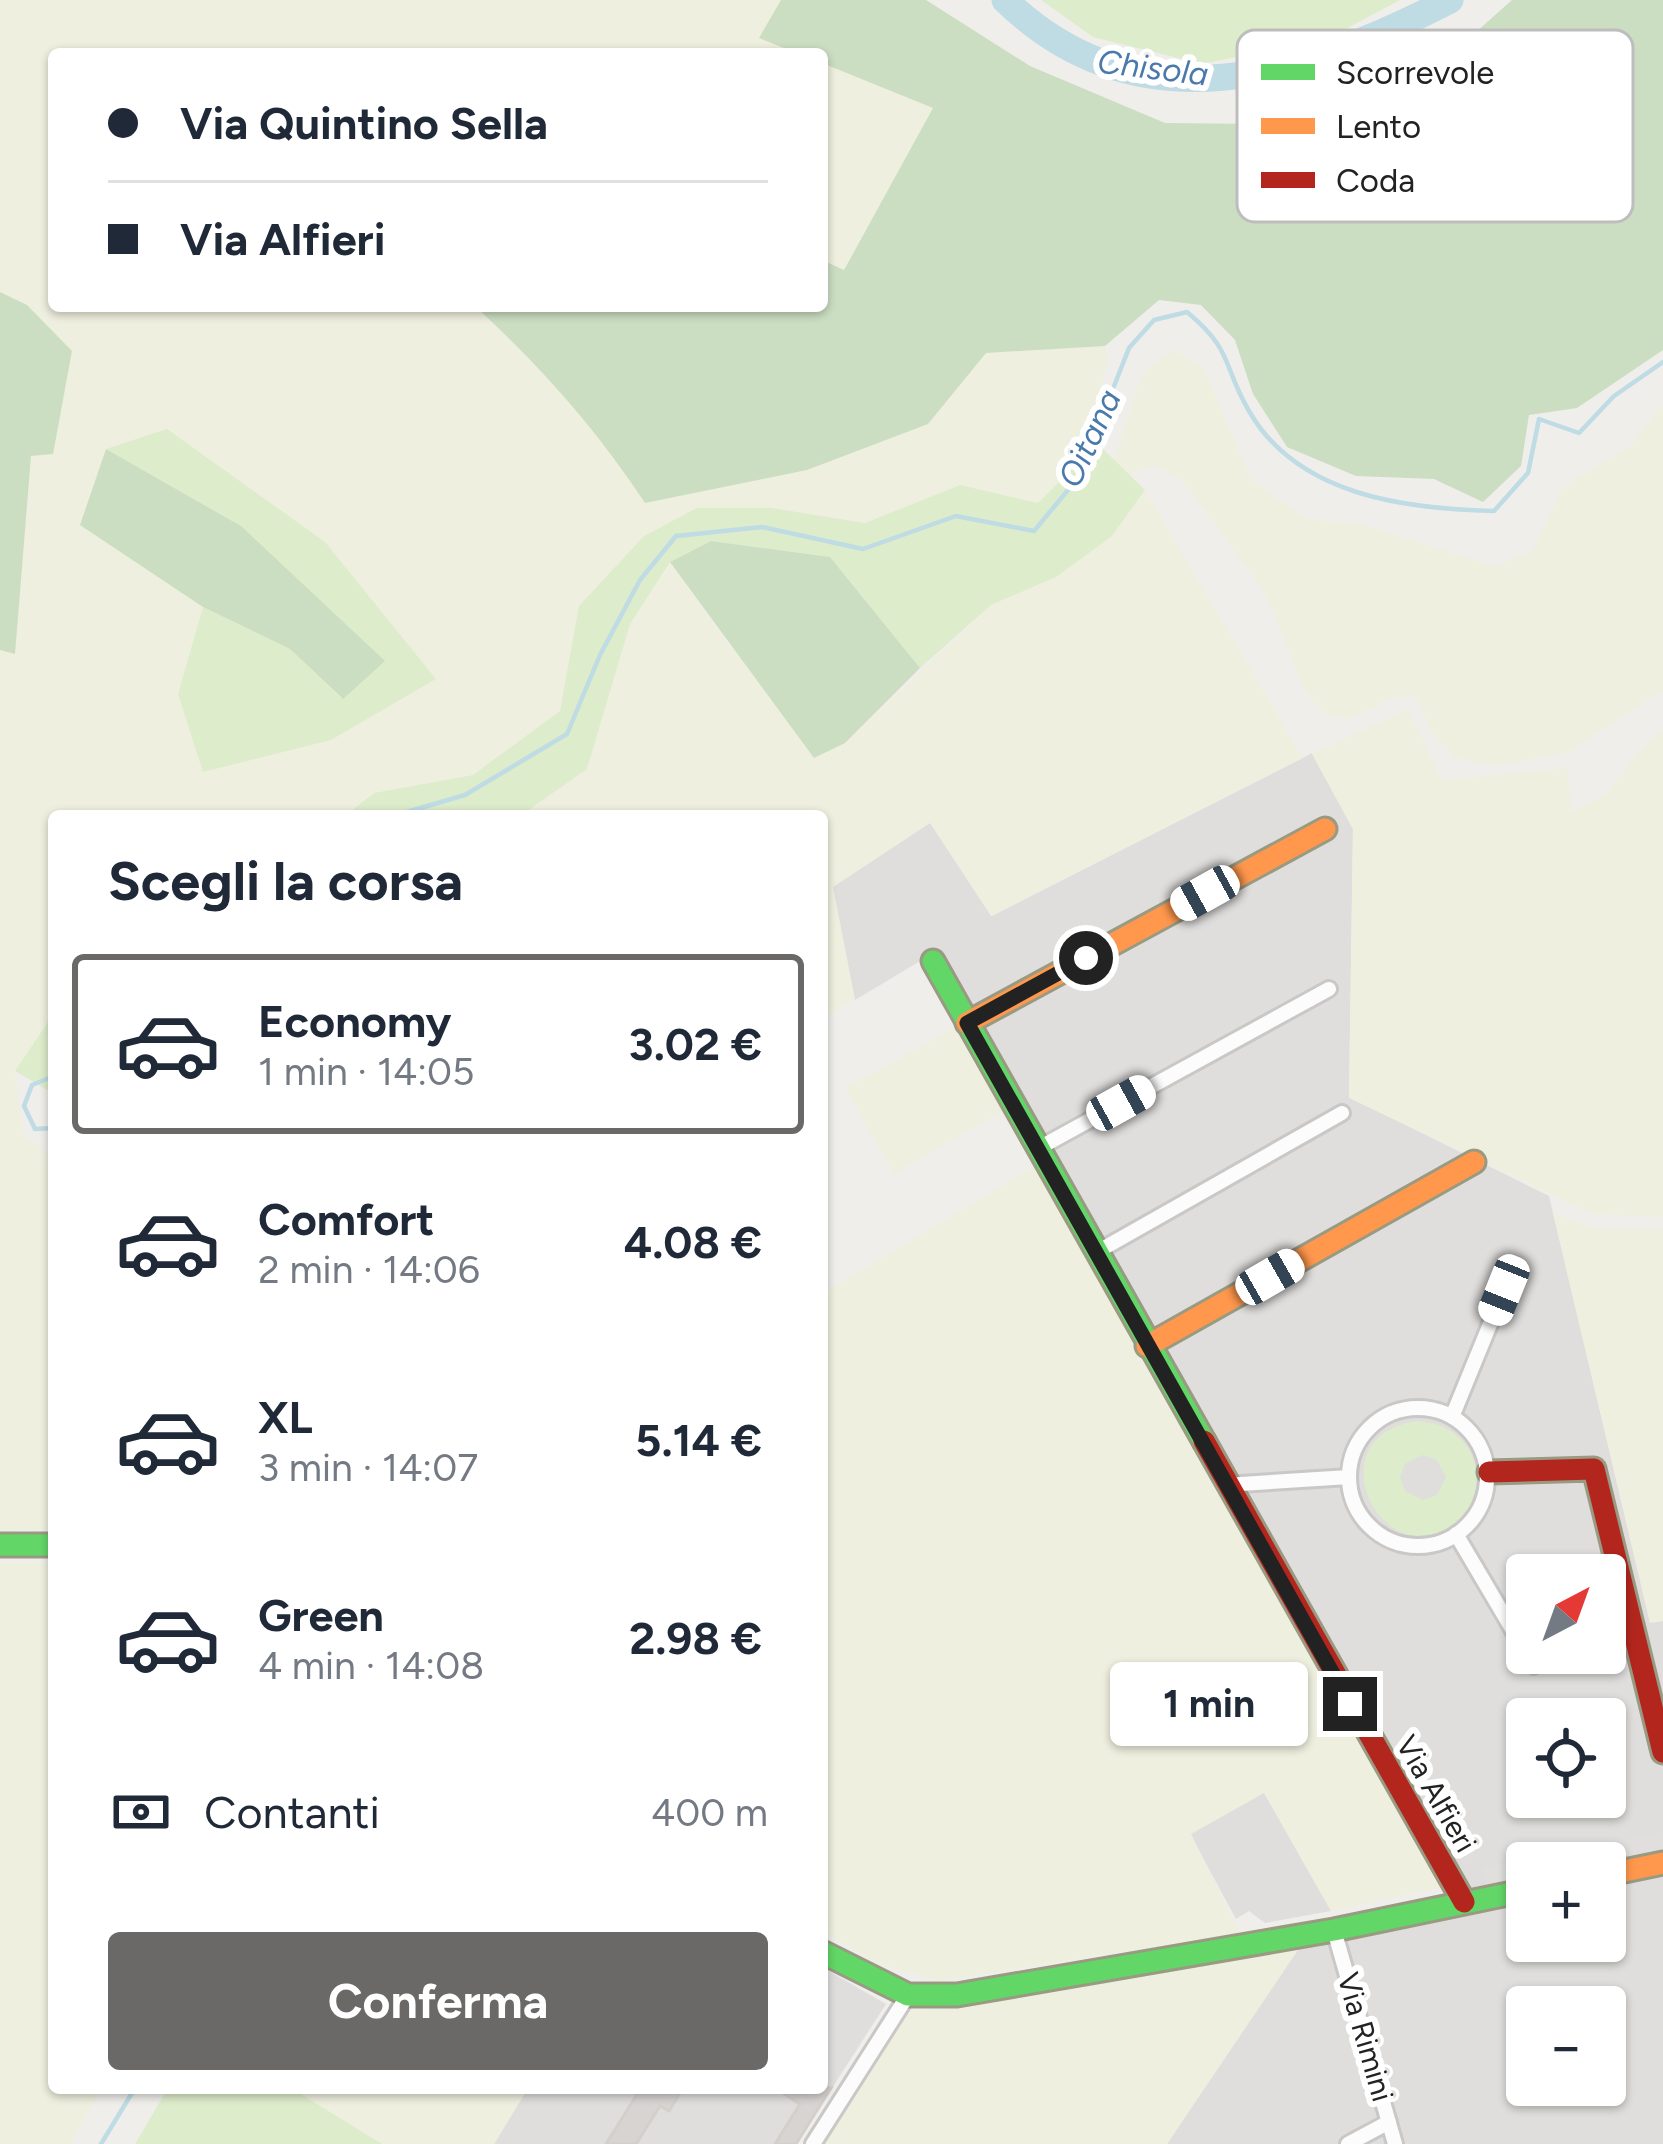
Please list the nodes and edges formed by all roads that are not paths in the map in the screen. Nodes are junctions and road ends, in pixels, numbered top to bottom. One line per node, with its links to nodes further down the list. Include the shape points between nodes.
1 (1324, 829): 4 (street)
2 (933, 962): 4 (street, Via Alfieri)
3 (1330, 989): 6 (street)
4 (967, 1023): 6 (street, Via Alfieri)
5 (1342, 1113): 8 (street)
6 (1037, 1149): 8 (street, Via Alfieri)
7 (1474, 1162): 10 (street)
8 (1095, 1253): 10 (street, Via Alfieri)
9 (1504, 1290): 11 (street)
10 (1147, 1346): 14 (street, Via Alfieri)
11 (1453, 1417): 12 (street, via 1479,1445); 13 (street, via 1412,1408 1375,1423 1360,1438)
12 (1489, 1472): 15 (street, via 1480,1508); 19 (street, via 1594,1469)
13 (1349, 1477): 14 (street); 15 (street, via 1364,1520 1381,1535 1425,1546)
14 (1225, 1486): 23 (street, Via Alfieri)
15 (1456, 1534): 18 (street)
16 (0, 1545): 17 (street)
17 (48, 1545)
18 (1506, 1619)
19 (1663, 1752)
20 (1663, 1863): 21 (street)
21 (1626, 1871)
22 (1506, 1894): 23 (street)
23 (1464, 1902): 24 (street)
24 (1334, 1930): 26 (street, via 1043,1982); 27 (street, Via Rimini)
25 (828, 1955): 26 (street)
26 (908, 1995): 28 (street)
27 (1389, 2122): 29 (street); 30 (street, Via Rimini)
28 (813, 2144)
29 (1348, 2144)
30 (1395, 2144)

